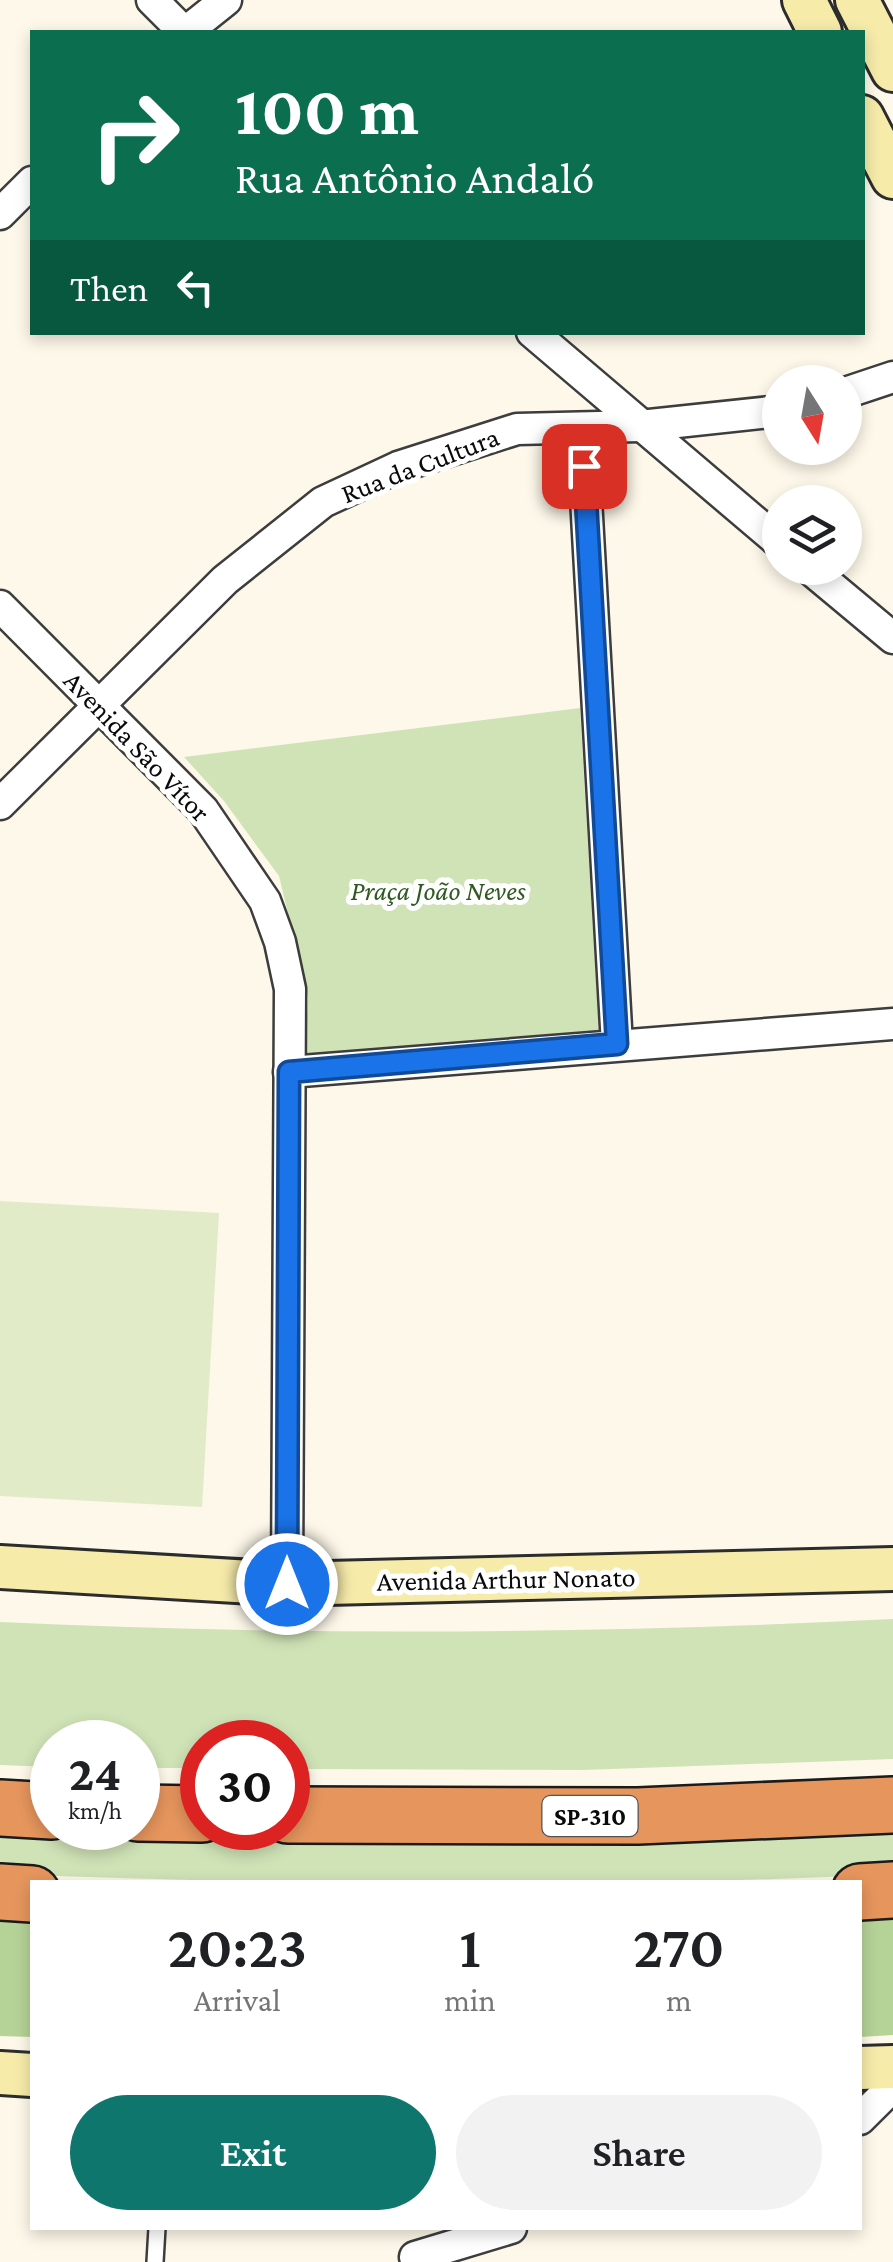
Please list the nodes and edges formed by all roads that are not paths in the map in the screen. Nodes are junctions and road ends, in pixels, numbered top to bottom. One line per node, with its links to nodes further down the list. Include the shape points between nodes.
1 (152, 0): 5 (street)
2 (226, 0): 6 (street)
3 (804, 0): 7 (main road)
4 (857, 0): 8 (main road)
5 (183, 30)
6 (188, 30)
7 (819, 30)
8 (893, 70)
9 (865, 123): 10 (main road)
10 (893, 178)
11 (30, 184): 12 (street)
12 (0, 214)
13 (535, 335): 17 (street)
14 (893, 377): 15 (street)
15 (862, 387)
16 (762, 413): 17 (street, Rua da Cultura)
17 (640, 426): 18 (street, Rua da Cultura); 19 (street)
18 (582, 428): 23 (street, Rua da Cultura, via 517,429 398,468 323,502 226,580); 26 (street)
19 (762, 528)
20 (830, 585): 22 (street)
21 (0, 606): 23 (street, Avenida São Vítor)
22 (893, 638)
23 (100, 705): 24 (street, Rua da Cultura); 27 (street, Avenida São Vítor, via 203,810 266,901 290,989)
24 (0, 804)
25 (893, 1024): 26 (street)
26 (617, 1044): 27 (street)
27 (289, 1072): 30 (street, Avenida São Vítor)
28 (0, 1567): 30 (main road, Avenida Arthur Nonato)
29 (893, 1569): 30 (main road, Avenida Arthur Nonato)
30 (287, 1584)
31 (893, 1804): 34 (highway, SP-310, via 638,1816)
32 (0, 1808): 33 (highway)
33 (30, 1809)
34 (310, 1815)
35 (893, 1890): 37 (highway)
36 (0, 1892): 38 (highway)
37 (862, 1892)
38 (30, 1894)
39 (893, 2067): 40 (main road)
40 (862, 2068)
41 (0, 2073): 42 (main road)
42 (30, 2074)
43 (893, 2086): 44 (street)
44 (862, 2118)
45 (157, 2230): 49 (lane)
46 (408, 2230): 48 (street)
47 (505, 2230): 48 (street)
48 (416, 2260)
49 (155, 2262)

